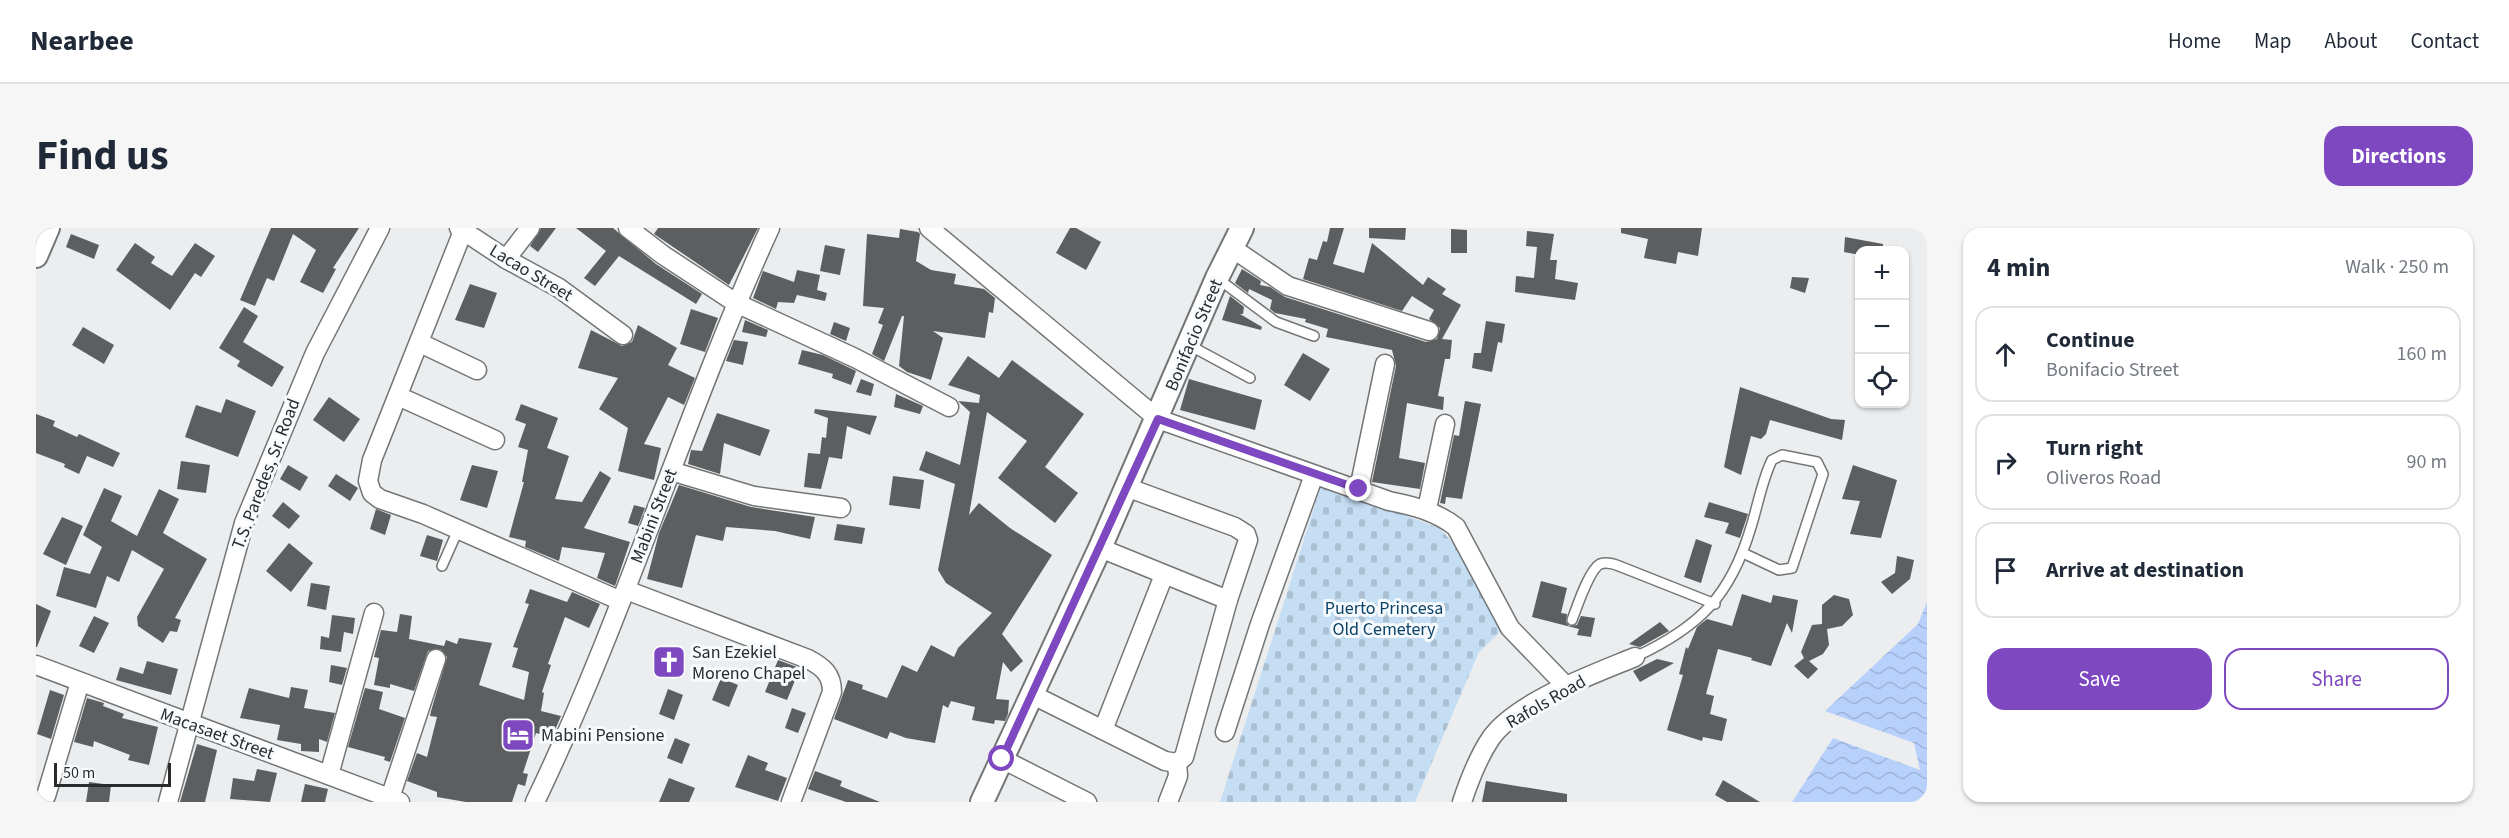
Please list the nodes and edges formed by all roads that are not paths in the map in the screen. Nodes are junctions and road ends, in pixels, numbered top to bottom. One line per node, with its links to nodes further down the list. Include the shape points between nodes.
1 (48, 228): 9 (street)
2 (380, 228): 48 (street, T.S. Paredes, Sr. Road, via 315,353 244,523)
3 (530, 228): 10 (street)
4 (770, 228): 12 (street, Mabini Street)
5 (929, 228): 23 (street)
6 (461, 229): 10 (street, Lacao Street); 16 (street)
7 (638, 231): 12 (street, via 663,255)
8 (1237, 238): 11 (street, Bonifacio Street); 13 (street, via 1288,286)
9 (36, 256)
10 (506, 260): 14 (street, Lacao Street, via 559,288)
11 (1217, 278): 15 (lane, via 1276,322); 17 (street, Bonifacio Street)
12 (736, 303): 22 (street); 26 (street, Mabini Street)
13 (1429, 331)
14 (623, 335)
15 (1314, 336)
16 (420, 343): 19 (street); 21 (street)
17 (1189, 345): 20 (lane); 23 (street, Bonifacio Street)
18 (1385, 364): 29 (street)
19 (477, 370)
20 (1250, 378)
21 (398, 396): 25 (street); 32 (street, via 372,460 368,481 372,493)
22 (950, 407)
23 (1158, 419): 27 (street); 28 (street, Bonifacio Street)
24 (1445, 424): 31 (street)
25 (495, 440)
26 (671, 471): 30 (street, via 754,496); 37 (street, Mabini Street)
27 (1314, 475): 29 (street); 50 (street)
28 (1126, 487): 33 (street, Bonifacio Street); 38 (street, via 1246,534 1248,540)
29 (1359, 489): 31 (street, via 1389,501)
30 (841, 508)
31 (1427, 509): 46 (street, via 1456,527 1510,628)
32 (458, 530): 35 (lane); 37 (street)
33 (1100, 549): 36 (street); 47 (street, Bonifacio Street)
34 (1743, 553): 34 (lane, via 1772,460 1782,455 1817,462 1823,474 1792,568 1779,570); 39 (lane)
35 (441, 566)
36 (1164, 576): 38 (street); 49 (street)
37 (624, 596): 57 (street, Mabini Street); 58 (street, via 808,659 826,671 832,680 832,692)
38 (1228, 600): 52 (street, via 1185,752)
39 (1715, 604): 41 (lane, via 1605,563 1590,577); 42 (lane, via 1664,644)
40 (374, 613): 53 (street)
41 (1572, 620)
42 (1635, 657): 46 (street, Rafols Road)
43 (436, 659): 55 (street)
44 (36, 665): 45 (street, Macasaet Street)
45 (80, 682): 48 (street, Macasaet Street); 54 (street)
46 (1566, 687): 62 (street, Rafols Road, via 1503,724 1490,739)
47 (1031, 694): 49 (street); 51 (street, Bonifacio Street)
48 (189, 724): 53 (street, Macasaet Street); 56 (street, T.S. Paredes, Sr. Road)
49 (1103, 730): 52 (street)
50 (1225, 732)
51 (1002, 759): 59 (street, Bonifacio Street); 60 (street)
52 (1177, 764): 61 (street, via 1178,776)
53 (329, 775): 55 (street, Macasaet Street)
54 (46, 796)
55 (395, 800)
56 (168, 802)
57 (535, 802)
58 (791, 802)
59 (982, 802)
60 (1087, 802)
61 (1168, 802)
62 (1462, 802)

